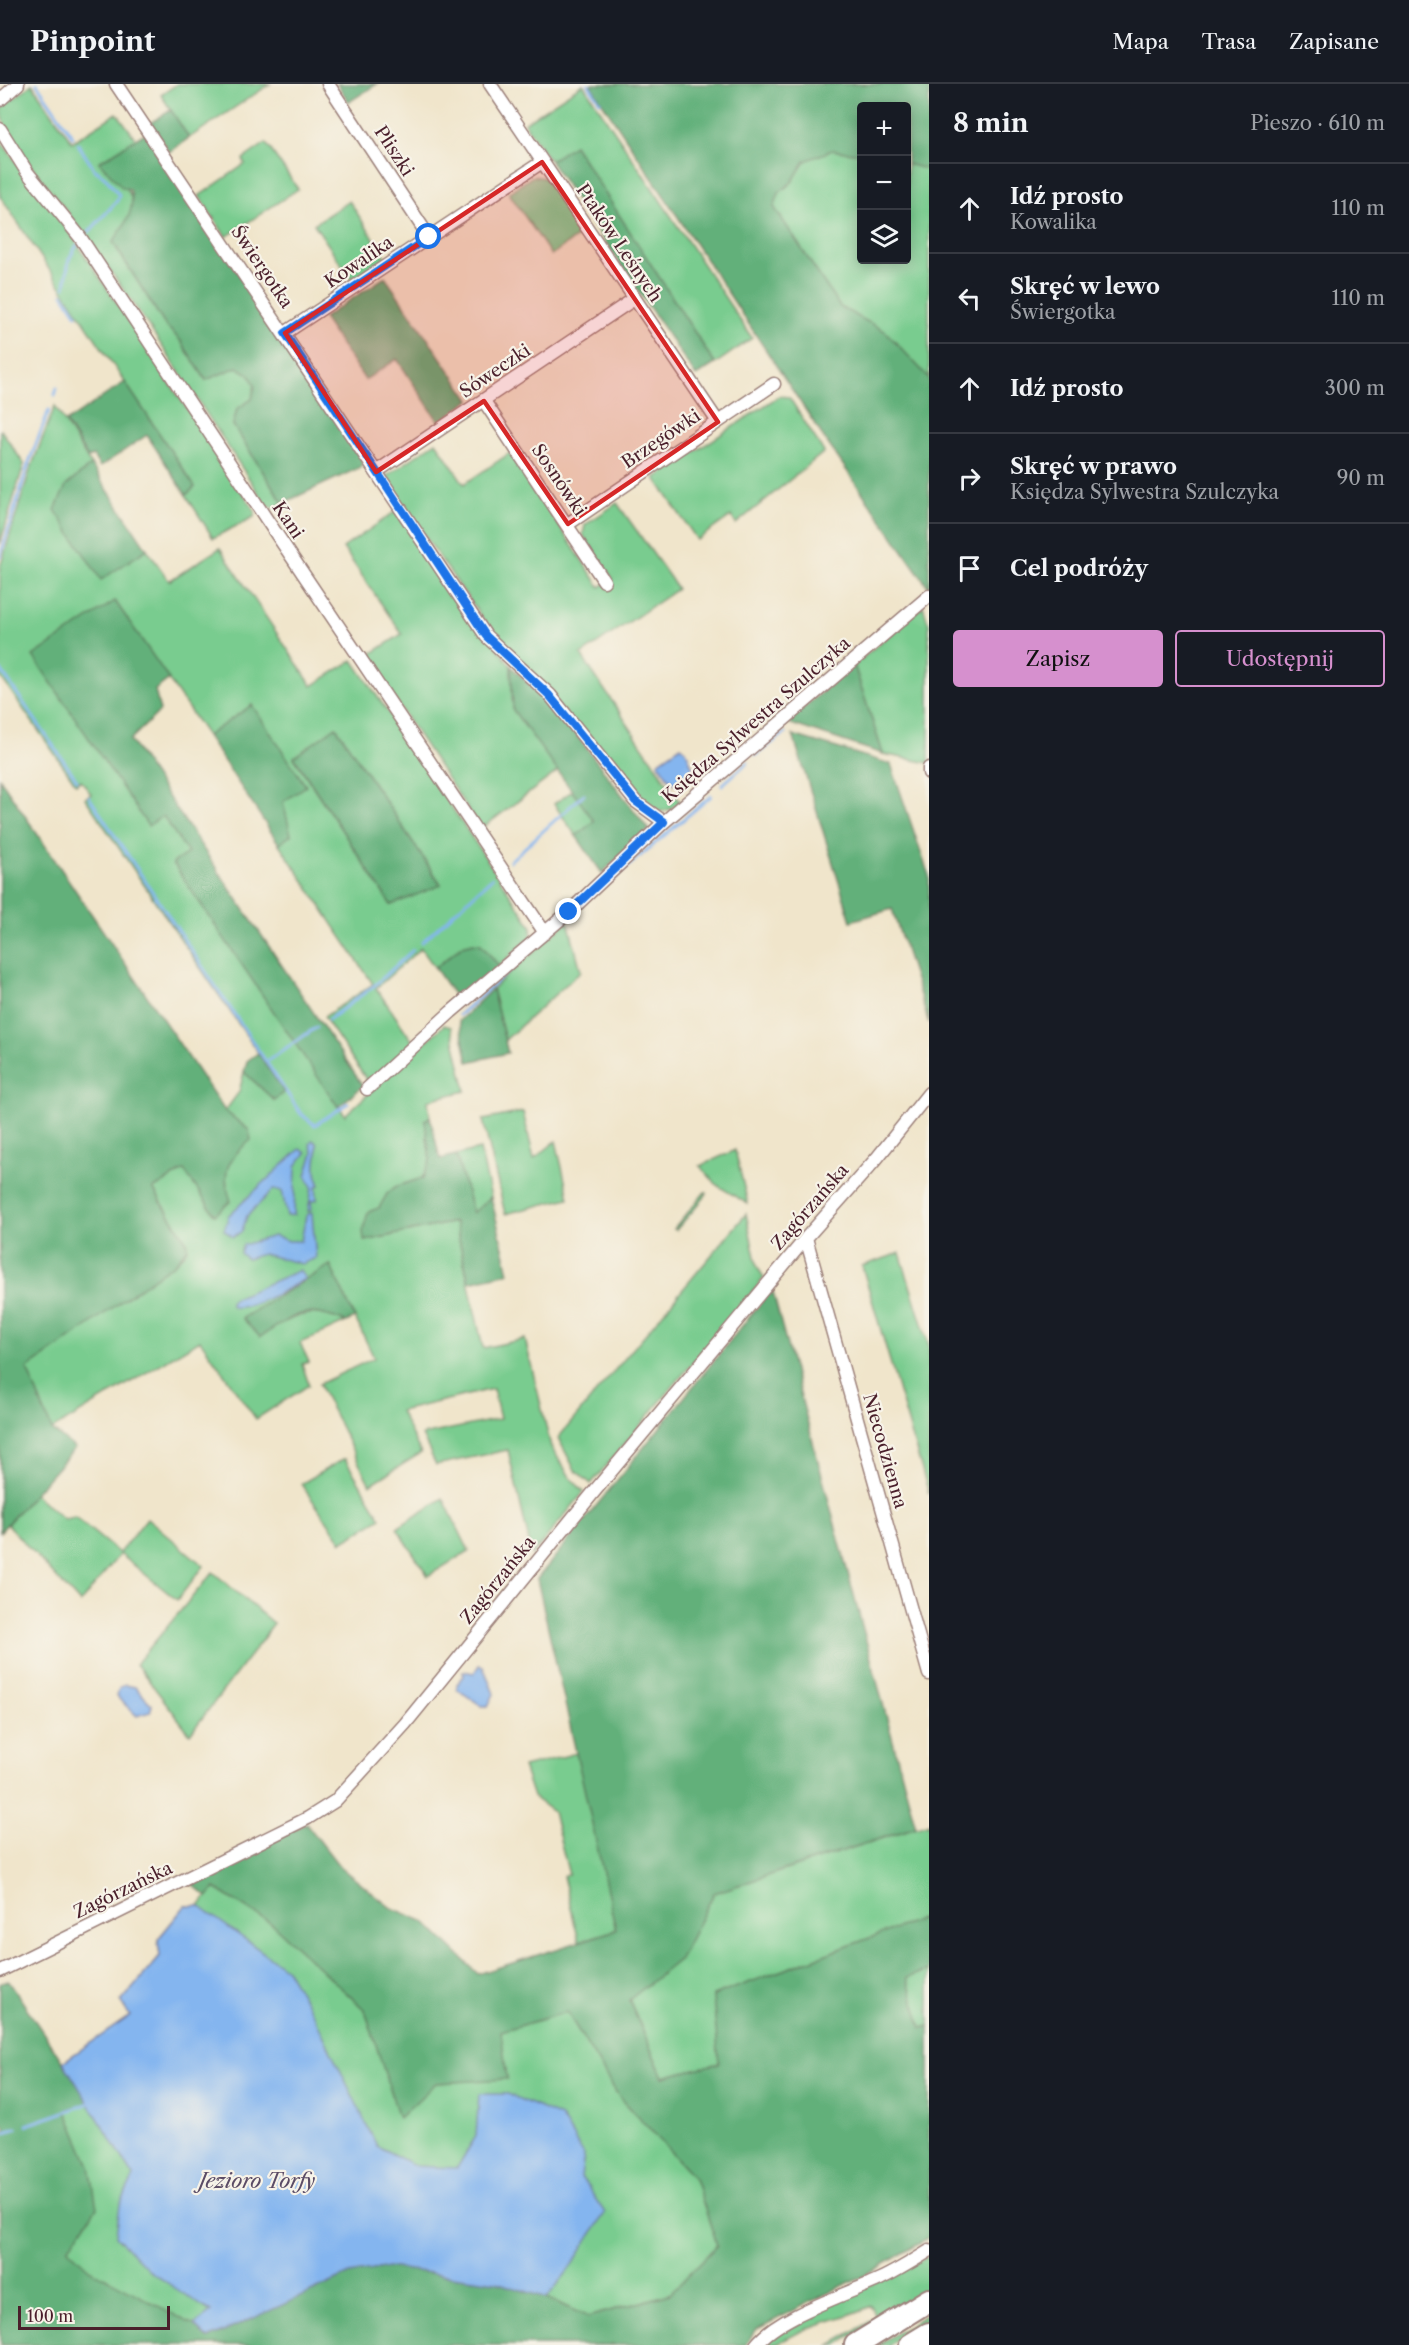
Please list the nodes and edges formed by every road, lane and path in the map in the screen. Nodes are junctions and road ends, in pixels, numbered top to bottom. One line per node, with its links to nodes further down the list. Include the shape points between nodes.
1 (18, 84): 5 (street)
2 (116, 84): 10 (street, Świergotka)
3 (328, 84): 8 (street, Pliszki)
4 (490, 84): 7 (street, Ptaków Leśnych)
5 (0, 100)
6 (0, 129): 21 (street, Kani, via 27,172 80,237)
7 (542, 162): 8 (street, Kowalika); 9 (street, Ptaków Leśnych)
8 (429, 237): 10 (street, Kowalika)
9 (634, 299): 12 (street, Sóweczki); 13 (street, Ptaków Leśnych)
10 (285, 333): 14 (street, Świergotka)
11 (774, 384): 13 (street, Brzegówki)
12 (484, 401): 14 (street, Sóweczki); 15 (street, Sosnówki)
13 (718, 422): 15 (street, Brzegówki)
14 (375, 472): 20 (street, Świergotka, via 486,636 549,695 635,801)
15 (568, 524): 16 (street, Sosnówki)
16 (604, 581)
17 (929, 596): 20 (street, Księdza Sylwestra Szulczyka)
18 (929, 768): 19 (street)
19 (929, 773)
20 (664, 822): 21 (street, Księdza Sylwestra Szulczyka)
21 (545, 933): 22 (street, Księdza Sylwestra Szulczyka)
22 (367, 1089)
23 (929, 1093): 24 (street, Zagórzańska)
24 (806, 1238): 25 (street, Niecodzienna); 26 (street, Zagórzańska, via 405,1724 335,1801)
25 (929, 1674)
26 (0, 1971)
27 (929, 2251): 30 (street, via 882,2278 782,2323)
28 (929, 2300): 31 (highway)
29 (929, 2334): 32 (highway)
30 (756, 2345)
31 (856, 2345)
32 (911, 2345)

